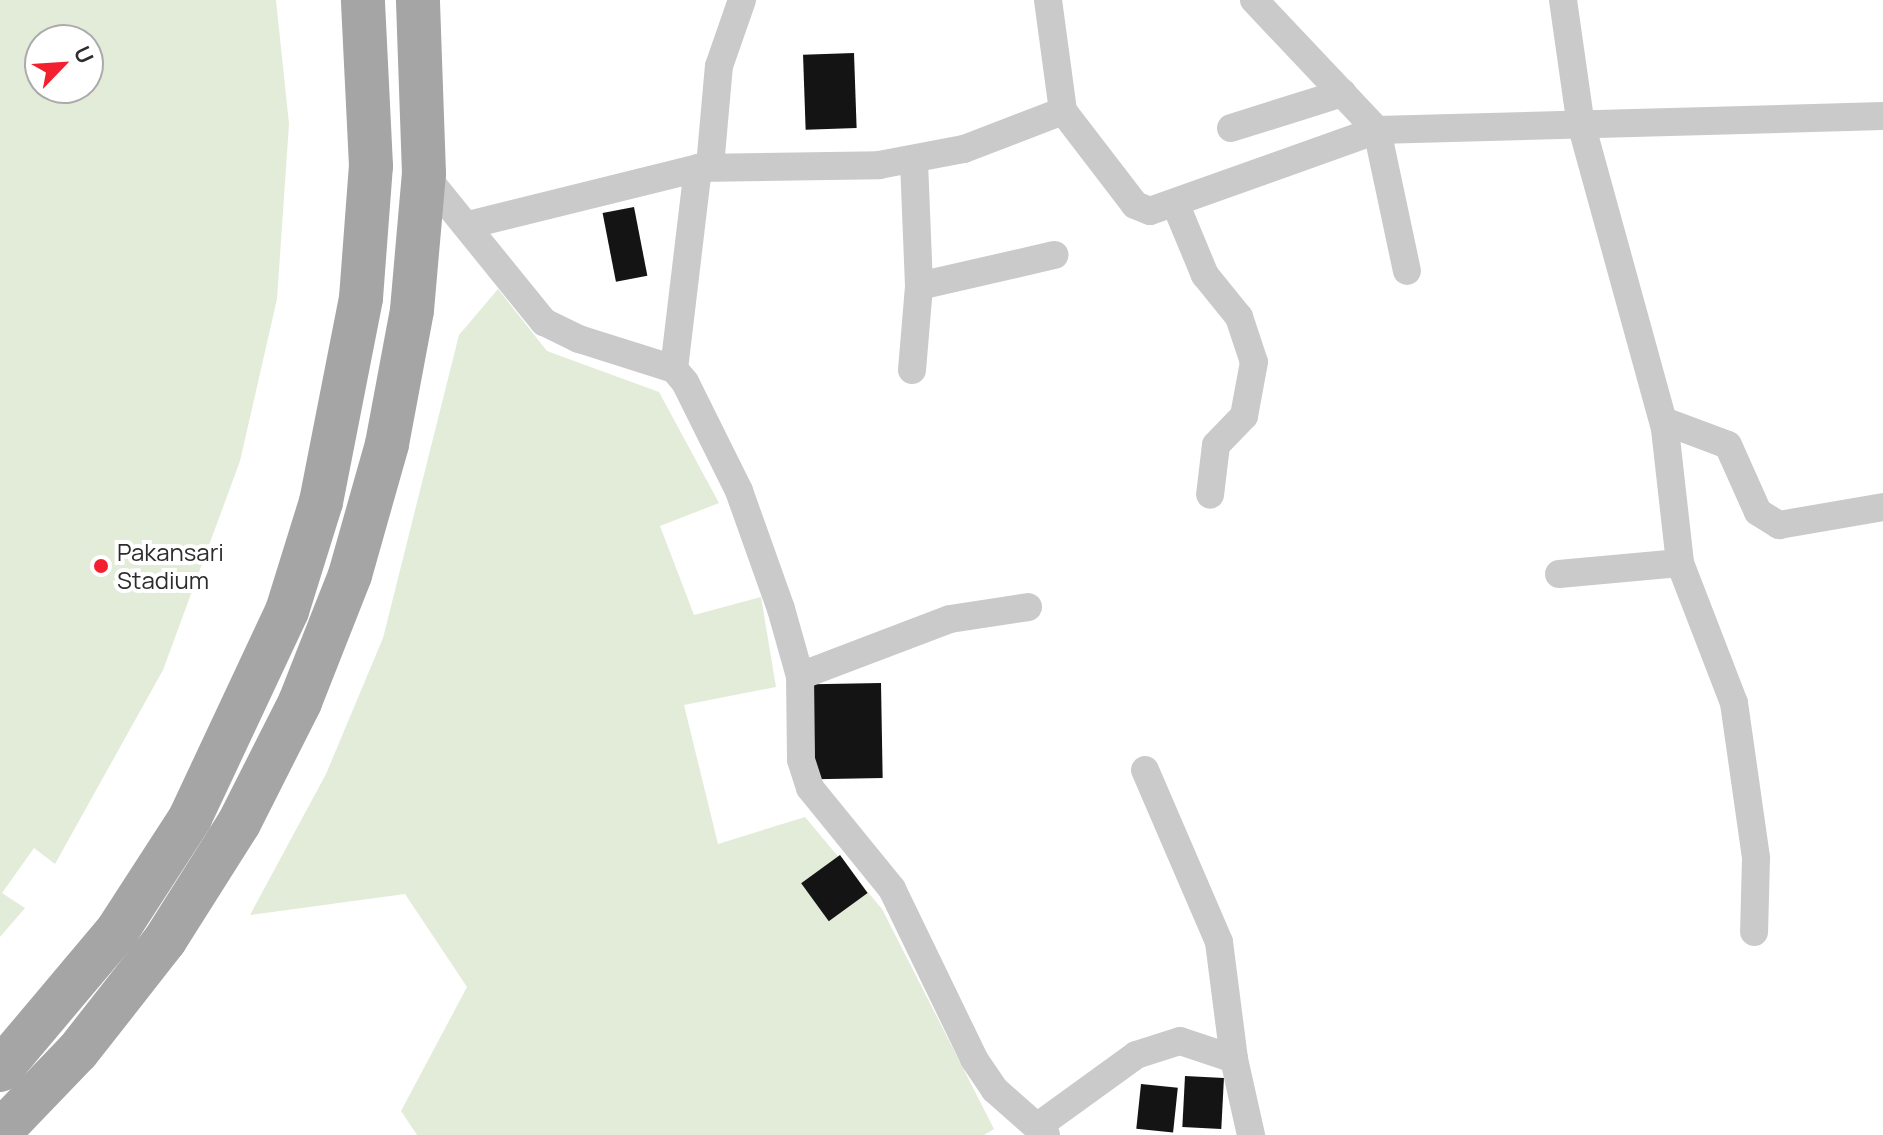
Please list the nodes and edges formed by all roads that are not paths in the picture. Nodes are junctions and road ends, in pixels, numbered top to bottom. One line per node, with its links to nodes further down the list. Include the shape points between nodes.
1 (363, 0): 21 (main road, via 371,166)
2 (418, 0): 15 (main road)
3 (742, 0): 14 (street, via 719,66)
4 (1048, 0): 8 (street)
5 (1254, 0): 7 (street)
6 (1563, 0): 10 (street)
7 (1343, 93): 11 (street); 12 (street)
8 (1063, 111): 13 (street, via 964,149); 16 (street, via 1135,205 1150,211)
9 (1883, 116): 10 (street)
10 (1580, 120): 12 (street); 25 (street)
11 (1231, 128)
12 (1377, 130): 16 (street); 19 (street)
13 (914, 160): 14 (street); 20 (street)
14 (704, 167): 17 (street); 23 (street)
15 (424, 174): 17 (street); 22 (main road)
16 (1175, 203): 26 (street, via 1205,275 1239,317 1254,362 1244,416 1216,445)
17 (468, 225): 23 (street, via 544,322)
18 (1054, 255): 20 (street)
19 (1407, 271)
20 (919, 286): 24 (street)
21 (361, 298): 22 (main road); 35 (main road, via 321,502 287,611 242,716 190,818 117,931)
22 (412, 310): 37 (main road, via 387,444 350,575 294,715 239,823 165,940 78,1051)
23 (674, 369): 31 (street, via 739,491)
24 (912, 370)
25 (1664, 421): 27 (street, via 1728,445 1758,512 1779,525); 28 (street)
26 (1210, 495)
27 (1883, 507)
28 (1680, 563): 29 (street); 33 (street, via 1736,716 1756,858)
29 (1559, 574)
30 (1028, 607): 31 (street, via 950,619)
31 (800, 676): 36 (street, via 801,760 810,788 892,889 961,1034 995,1090)
32 (1145, 770): 34 (street, via 1219,942)
33 (1754, 932)
34 (1234, 1059): 36 (street, via 1196,1043 1160,1044); 38 (street)
35 (0, 1070)
36 (1037, 1126)
37 (0, 1132)
38 (1251, 1135)

